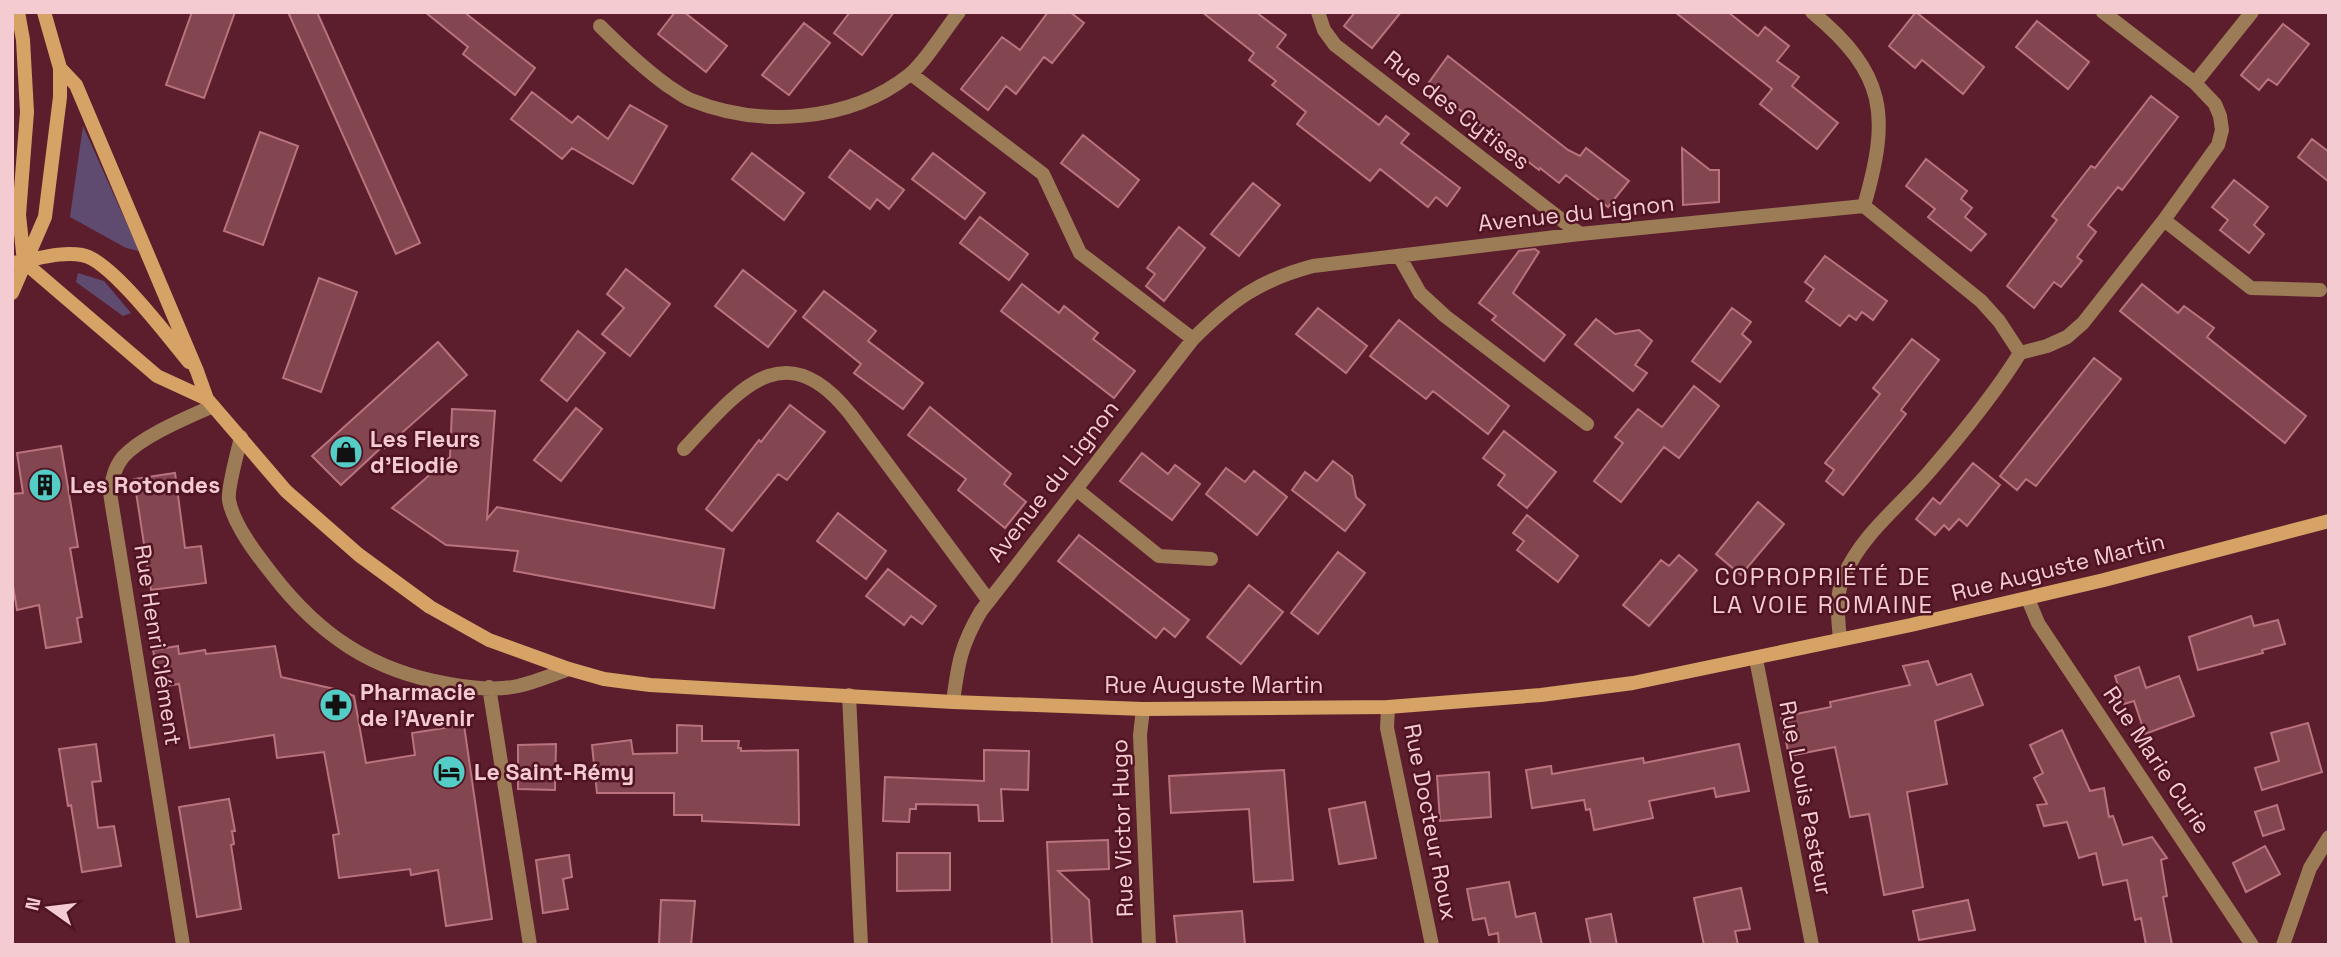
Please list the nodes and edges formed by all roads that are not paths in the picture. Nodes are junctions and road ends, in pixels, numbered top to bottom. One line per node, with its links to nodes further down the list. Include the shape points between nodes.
1 (18, 12): 16 (main road, via 27,112)
2 (44, 12): 9 (main road)
3 (959, 12): 10 (street)
4 (1318, 12): 14 (street, Rue des Cytises, via 1335,45)
5 (1812, 12): 12 (street, via 1854,51 1878,102 1874,173)
6 (2103, 12): 11 (street)
7 (2252, 12): 11 (street)
8 (600, 26): 10 (street, via 643,68 689,100 746,115 797,117 841,110)
9 (60, 68): 16 (main road, via 45,217); 21 (main road, via 76,85)
10 (911, 74): 19 (street, via 1043,174 1080,253)
11 (2195, 83): 13 (street, via 2215,104 2222,130 2218,145)
12 (1864, 206): 14 (street, Avenue du Lignon); 20 (street, via 1981,301)
13 (2164, 220): 17 (street, via 2250,288); 20 (street, via 2084,323 2067,337)
14 (1580, 234): 15 (street, Avenue du Lignon)
15 (1399, 256): 19 (street, Avenue du Lignon, via 1283,274 1254,287); 23 (street, via 1420,293 1445,316)
16 (18, 263): 18 (main road); 21 (main road, via 64,253 86,255 113,274); 22 (main road, via 157,376)
17 (2320, 290)
18 (12, 293)
19 (1193, 338): 26 (street, Avenue du Lignon)
20 (2020, 353): 31 (street, via 1997,391 1859,550 1839,594)
21 (197, 371): 22 (main road)
22 (210, 402): 24 (main road, Rue Auguste Martin); 40 (street, Rue Henri Clément, via 122,458 110,493)
23 (1587, 424)
24 (241, 437): 33 (main road, Rue Auguste Martin, via 286,491 359,555 430,607 489,640); 34 (street, via 229,500 246,540 301,609 363,657 430,681)
25 (684, 449): 30 (street, via 741,390 762,376 799,376 821,384 844,406)
26 (1076, 489): 28 (street, via 1159,556); 30 (street, Avenue du Lignon)
27 (2329, 521): 29 (main road, Rue Auguste Martin)
28 (1211, 559)
29 (2028, 599): 31 (main road, Rue Auguste Martin); 46 (street, Rue Marie Curie, via 2038,623)
30 (989, 601): 36 (street, Avenue du Lignon, via 967,634)
31 (1840, 639): 32 (main road, Rue Auguste Martin)
32 (1756, 659): 37 (main road, Rue Auguste Martin, via 1633,683); 45 (street, Rue Louis Pasteur)
33 (569, 669): 34 (street, via 516,687); 35 (main road, Rue Auguste Martin, via 650,685)
34 (489, 687): 41 (street)
35 (849, 695): 36 (main road, Rue Auguste Martin); 42 (street)
36 (953, 702): 38 (main road, Rue Auguste Martin)
37 (1388, 707): 38 (main road, Rue Auguste Martin); 44 (street, Rue Docteur Roux, via 1387,728)
38 (1143, 709): 43 (street, Rue Victor Hugo, via 1140,735)
39 (2329, 837): 47 (street, via 2310,868)
40 (183, 945)
41 (530, 945)
42 (861, 945)
43 (1149, 945)
44 (1432, 945)
45 (1812, 945)
46 (2252, 945)
47 (2283, 945)

